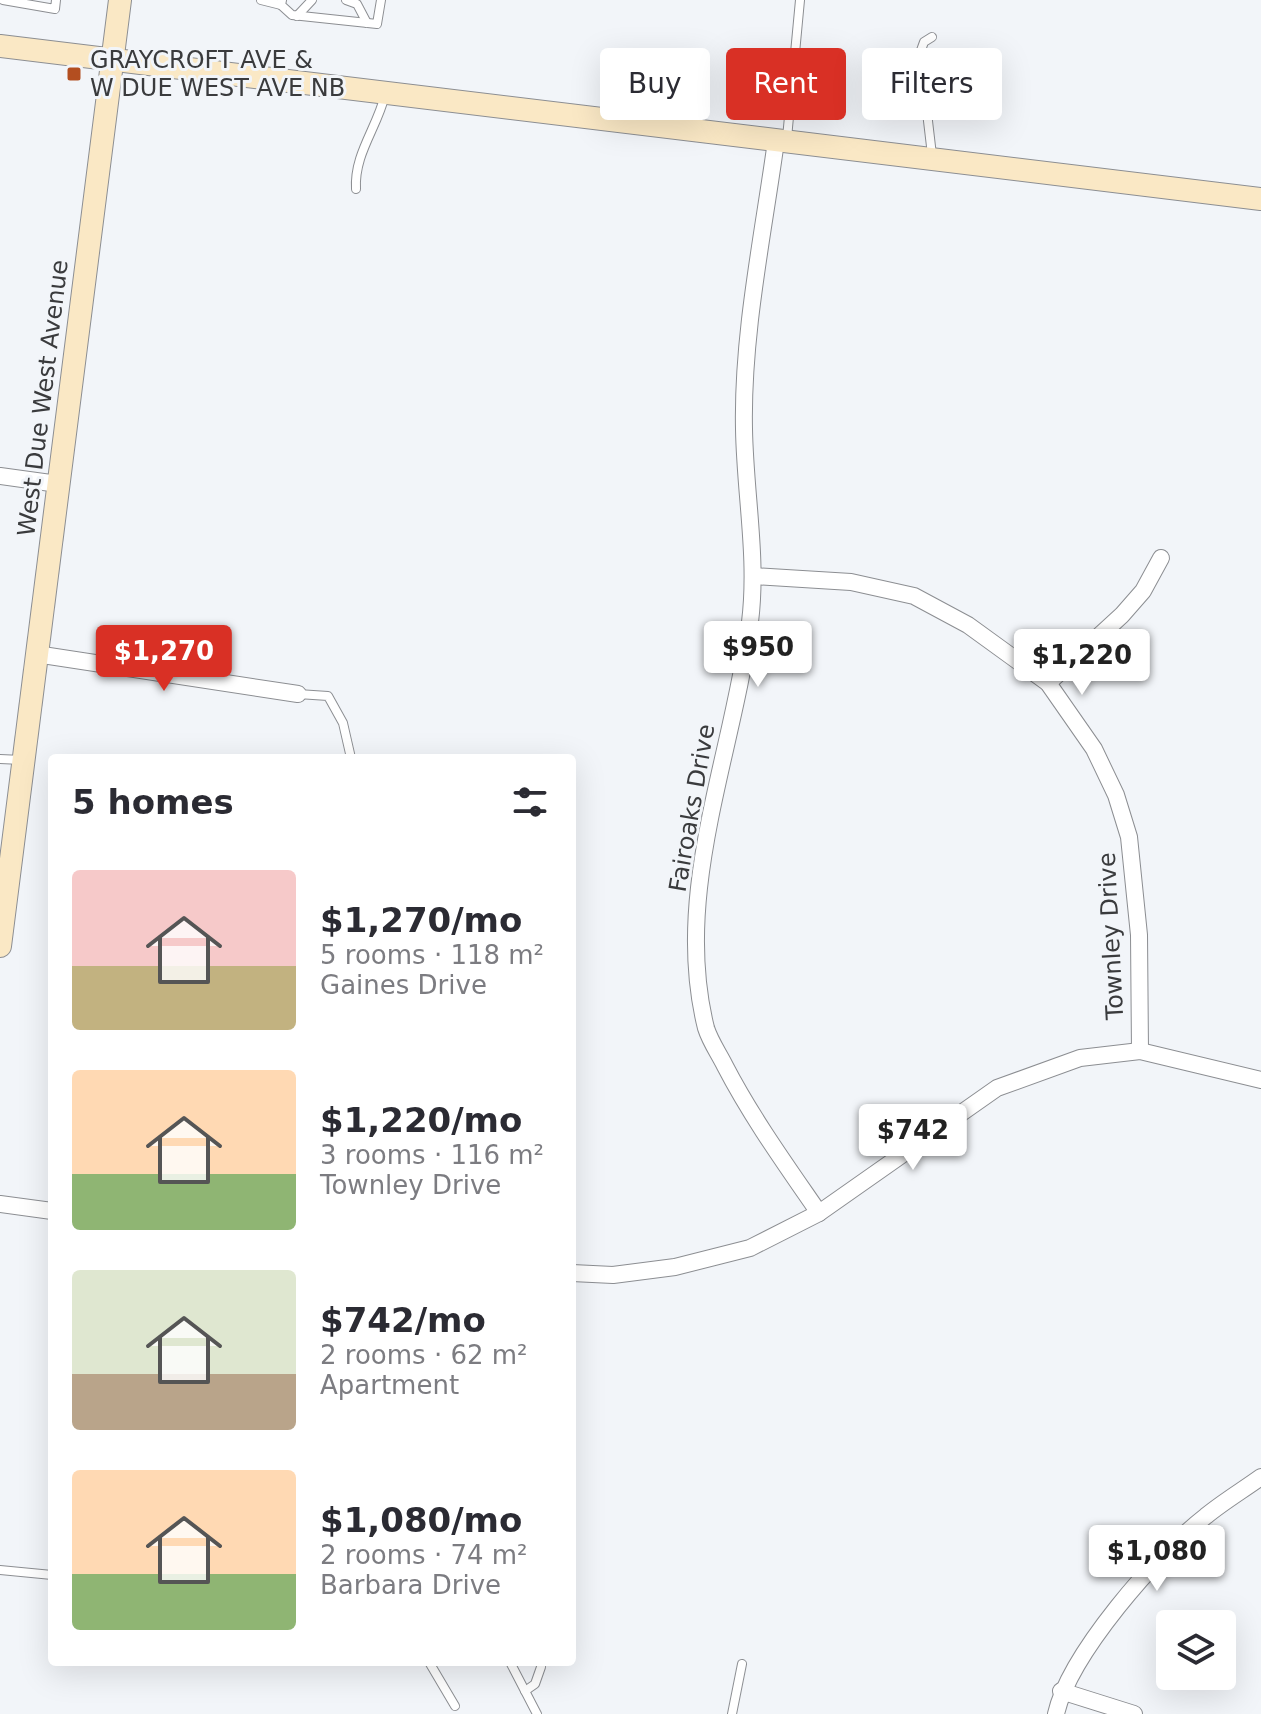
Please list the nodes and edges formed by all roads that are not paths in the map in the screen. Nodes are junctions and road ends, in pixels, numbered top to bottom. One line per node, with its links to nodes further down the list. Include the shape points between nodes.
1 (3, 0): 2 (lane, via 55,9)
2 (56, 0)
3 (120, 0): 14 (main road, West Due West Avenue)
4 (261, 0): 9 (lane)
5 (312, 0): 10 (lane)
6 (346, 0): 11 (lane, via 357,4)
7 (381, 0): 11 (lane, via 377,24)
8 (800, 0): 16 (lane)
9 (282, 3): 10 (lane)
10 (297, 16): 11 (lane)
11 (367, 23)
12 (932, 37): 17 (lane, via 920,53)
13 (0, 46): 14 (main road)
14 (112, 61): 15 (main road); 21 (main road, West Due West Avenue)
15 (385, 94): 16 (main road); 18 (lane, via 356,164)
16 (781, 142): 17 (main road); 23 (street, Fairoaks Drive, via 748,347 744,428)
17 (932, 160): 19 (main road)
18 (356, 189)
19 (1261, 199)
20 (0, 476): 21 (street)
21 (58, 484): 24 (main road, West Due West Avenue)
22 (1161, 558): 25 (street, via 1122,615)
23 (753, 576): 25 (street, Townley Drive, via 851,582 914,596 968,625); 36 (street, Fairoaks Drive, via 748,635 696,922 698,982 707,1031 743,1101)
24 (36, 654): 26 (street); 29 (main road, West Due West Avenue)
25 (1048, 683): 32 (street, Townley Drive, via 1094,749 1129,837 1139,935)
26 (298, 694): 27 (lane, via 328,696 343,723)
27 (350, 754)
28 (0, 759): 29 (lane)
29 (23, 760): 30 (main road, West Due West Avenue)
30 (3, 893): 31 (main road, West Due West Avenue)
31 (0, 946)
32 (1140, 1051): 33 (street); 36 (street, via 1080,1058 997,1088)
33 (1261, 1080)
34 (0, 1204): 35 (street)
35 (48, 1210)
36 (819, 1213): 37 (street, via 750,1248 697,1263 613,1275)
37 (576, 1273)
38 (1261, 1477): 46 (street, via 1204,1517 1118,1605)
39 (0, 1570): 40 (lane)
40 (48, 1575)
41 (742, 1664): 49 (lane)
42 (431, 1666): 47 (lane)
43 (512, 1666): 45 (lane)
44 (541, 1667): 45 (lane)
45 (525, 1691): 48 (lane)
46 (1061, 1691): 50 (street); 51 (street)
47 (455, 1706)
48 (537, 1714)
49 (732, 1714)
50 (1056, 1714)
51 (1134, 1714)

